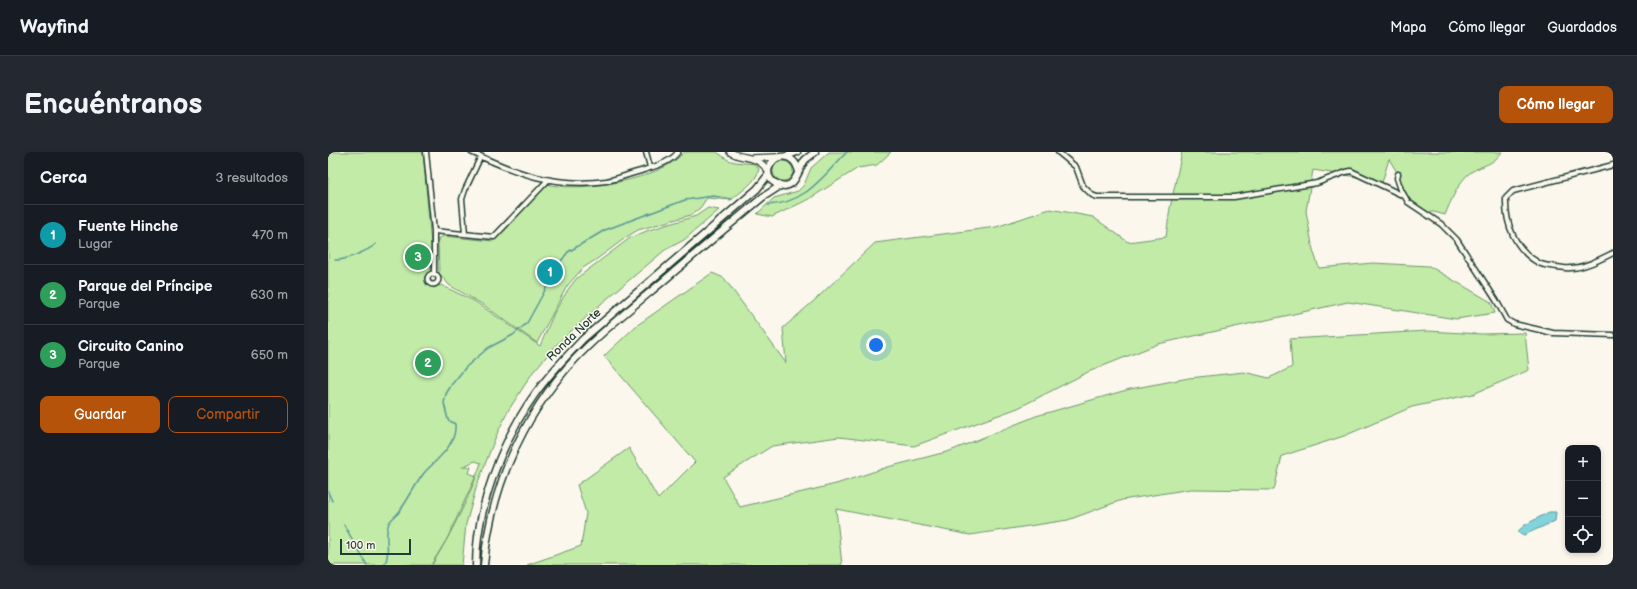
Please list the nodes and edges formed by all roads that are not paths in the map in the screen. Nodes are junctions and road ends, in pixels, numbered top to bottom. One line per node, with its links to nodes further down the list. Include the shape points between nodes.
1 (426, 152): 23 (street)
2 (471, 152): 9 (street)
3 (646, 152): 14 (street)
4 (678, 152): 14 (street, via 666,163)
5 (730, 152): 12 (main road, via 736,156)
6 (797, 152): 10 (highway)
7 (815, 152): 15 (highway, Ronda Norte)
8 (1058, 152): 22 (street, via 1076,167 1083,186 1097,197 1234,196 1316,183 1346,172)
9 (481, 156): 18 (street, via 512,171); 24 (street, via 462,200)
10 (786, 156): 11 (highway); 15 (highway, via 797,164)
11 (777, 157): 12 (main road); 16 (highway, Ronda Norte, via 770,163)
12 (749, 158): 16 (main road, via 757,160)
13 (1613, 165): 25 (street, via 1513,191 1506,198 1505,209 1517,244 1540,264 1570,269 1596,262)
14 (650, 168): 19 (street, via 606,181 574,183)
15 (798, 171): 21 (highway, Ronda Norte, via 793,183)
16 (768, 172): 21 (highway, via 772,182); 28 (highway, Ronda Norte, via 757,189 583,339 534,395 508,440 490,484 479,530)
17 (1398, 174): 22 (street, via 1397,178)
18 (538, 178): 19 (street); 20 (street)
19 (548, 180): 20 (street)
20 (541, 186): 24 (street, via 494,237)
21 (780, 186): 29 (highway, Ronda Norte, via 763,197 587,346 556,382 529,422 507,465 494,507)
22 (1404, 196): 27 (street, via 1421,212 1441,224 1457,240 1507,320 1553,333)
23 (434, 231): 24 (street); 26 (street)
24 (465, 234)
25 (1613, 253)
26 (434, 274)
27 (1613, 335)
28 (476, 565)
29 (484, 565)

